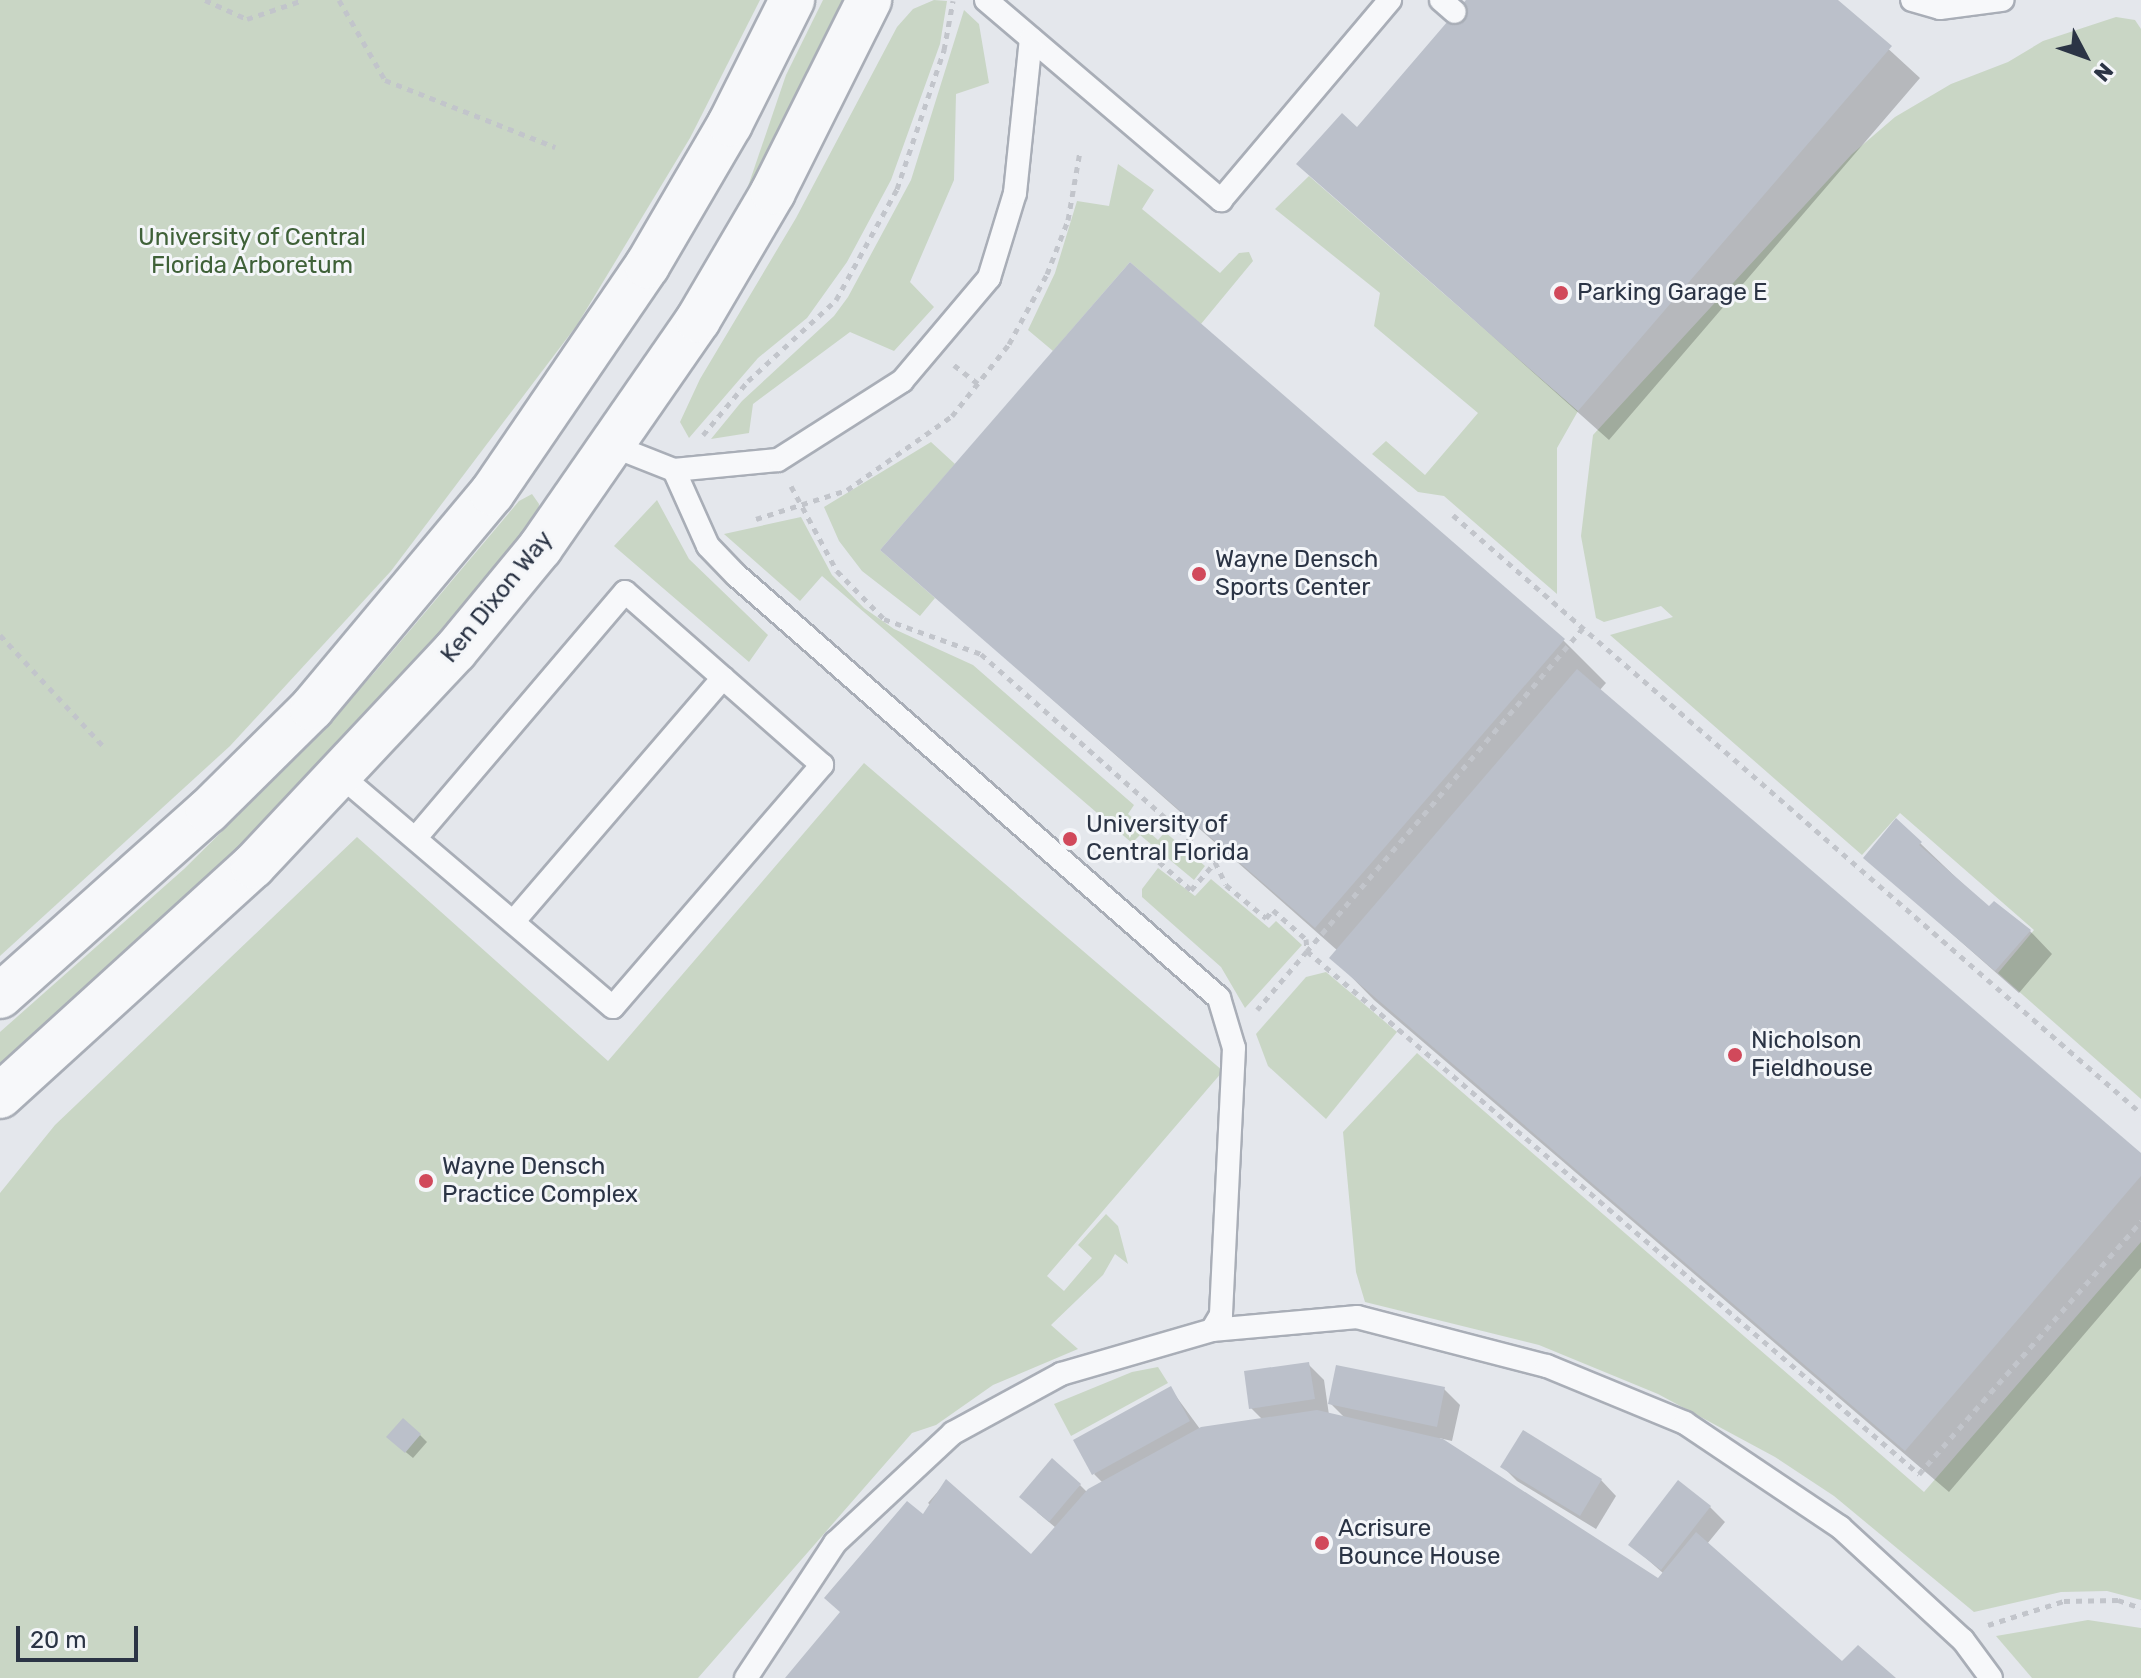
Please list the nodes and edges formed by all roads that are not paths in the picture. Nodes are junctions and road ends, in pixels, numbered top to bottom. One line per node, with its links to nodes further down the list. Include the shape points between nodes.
1 (792, 0): 8 (street, via 730,124)
2 (869, 0): 9 (street, Ken Dixon Way, via 773,192 698,320)
3 (986, 0): 7 (lane)
4 (1390, 0): 7 (lane, via 1221,200)
5 (1912, 0): 6 (lane, via 1940,8)
6 (2002, 0)
7 (1031, 39): 10 (lane, via 1015,193 989,278 902,381 778,460)
8 (555, 408): 9 (street); 15 (street, via 403,604 312,708 208,811)
9 (613, 446): 10 (lane); 12 (street, Ken Dixon Way, via 455,651)
10 (674, 470): 17 (lane, via 708,546 736,575 1219,998 1234,1048 1221,1315)
11 (723, 678): 13 (lane, via 625,592); 14 (lane); 14 (lane, via 822,765 613,1007)
12 (340, 775): 13 (lane); 16 (street, Ken Dixon Way, via 253,866)
13 (416, 838): 14 (lane)
14 (513, 922)
15 (0, 996)
16 (0, 1096)
17 (1212, 1330): 18 (lane, via 1061,1374 953,1433 835,1543); 19 (lane, via 1357,1317 1547,1366 1685,1423 1840,1527 1963,1640)
18 (746, 1678)
19 (1991, 1678)

